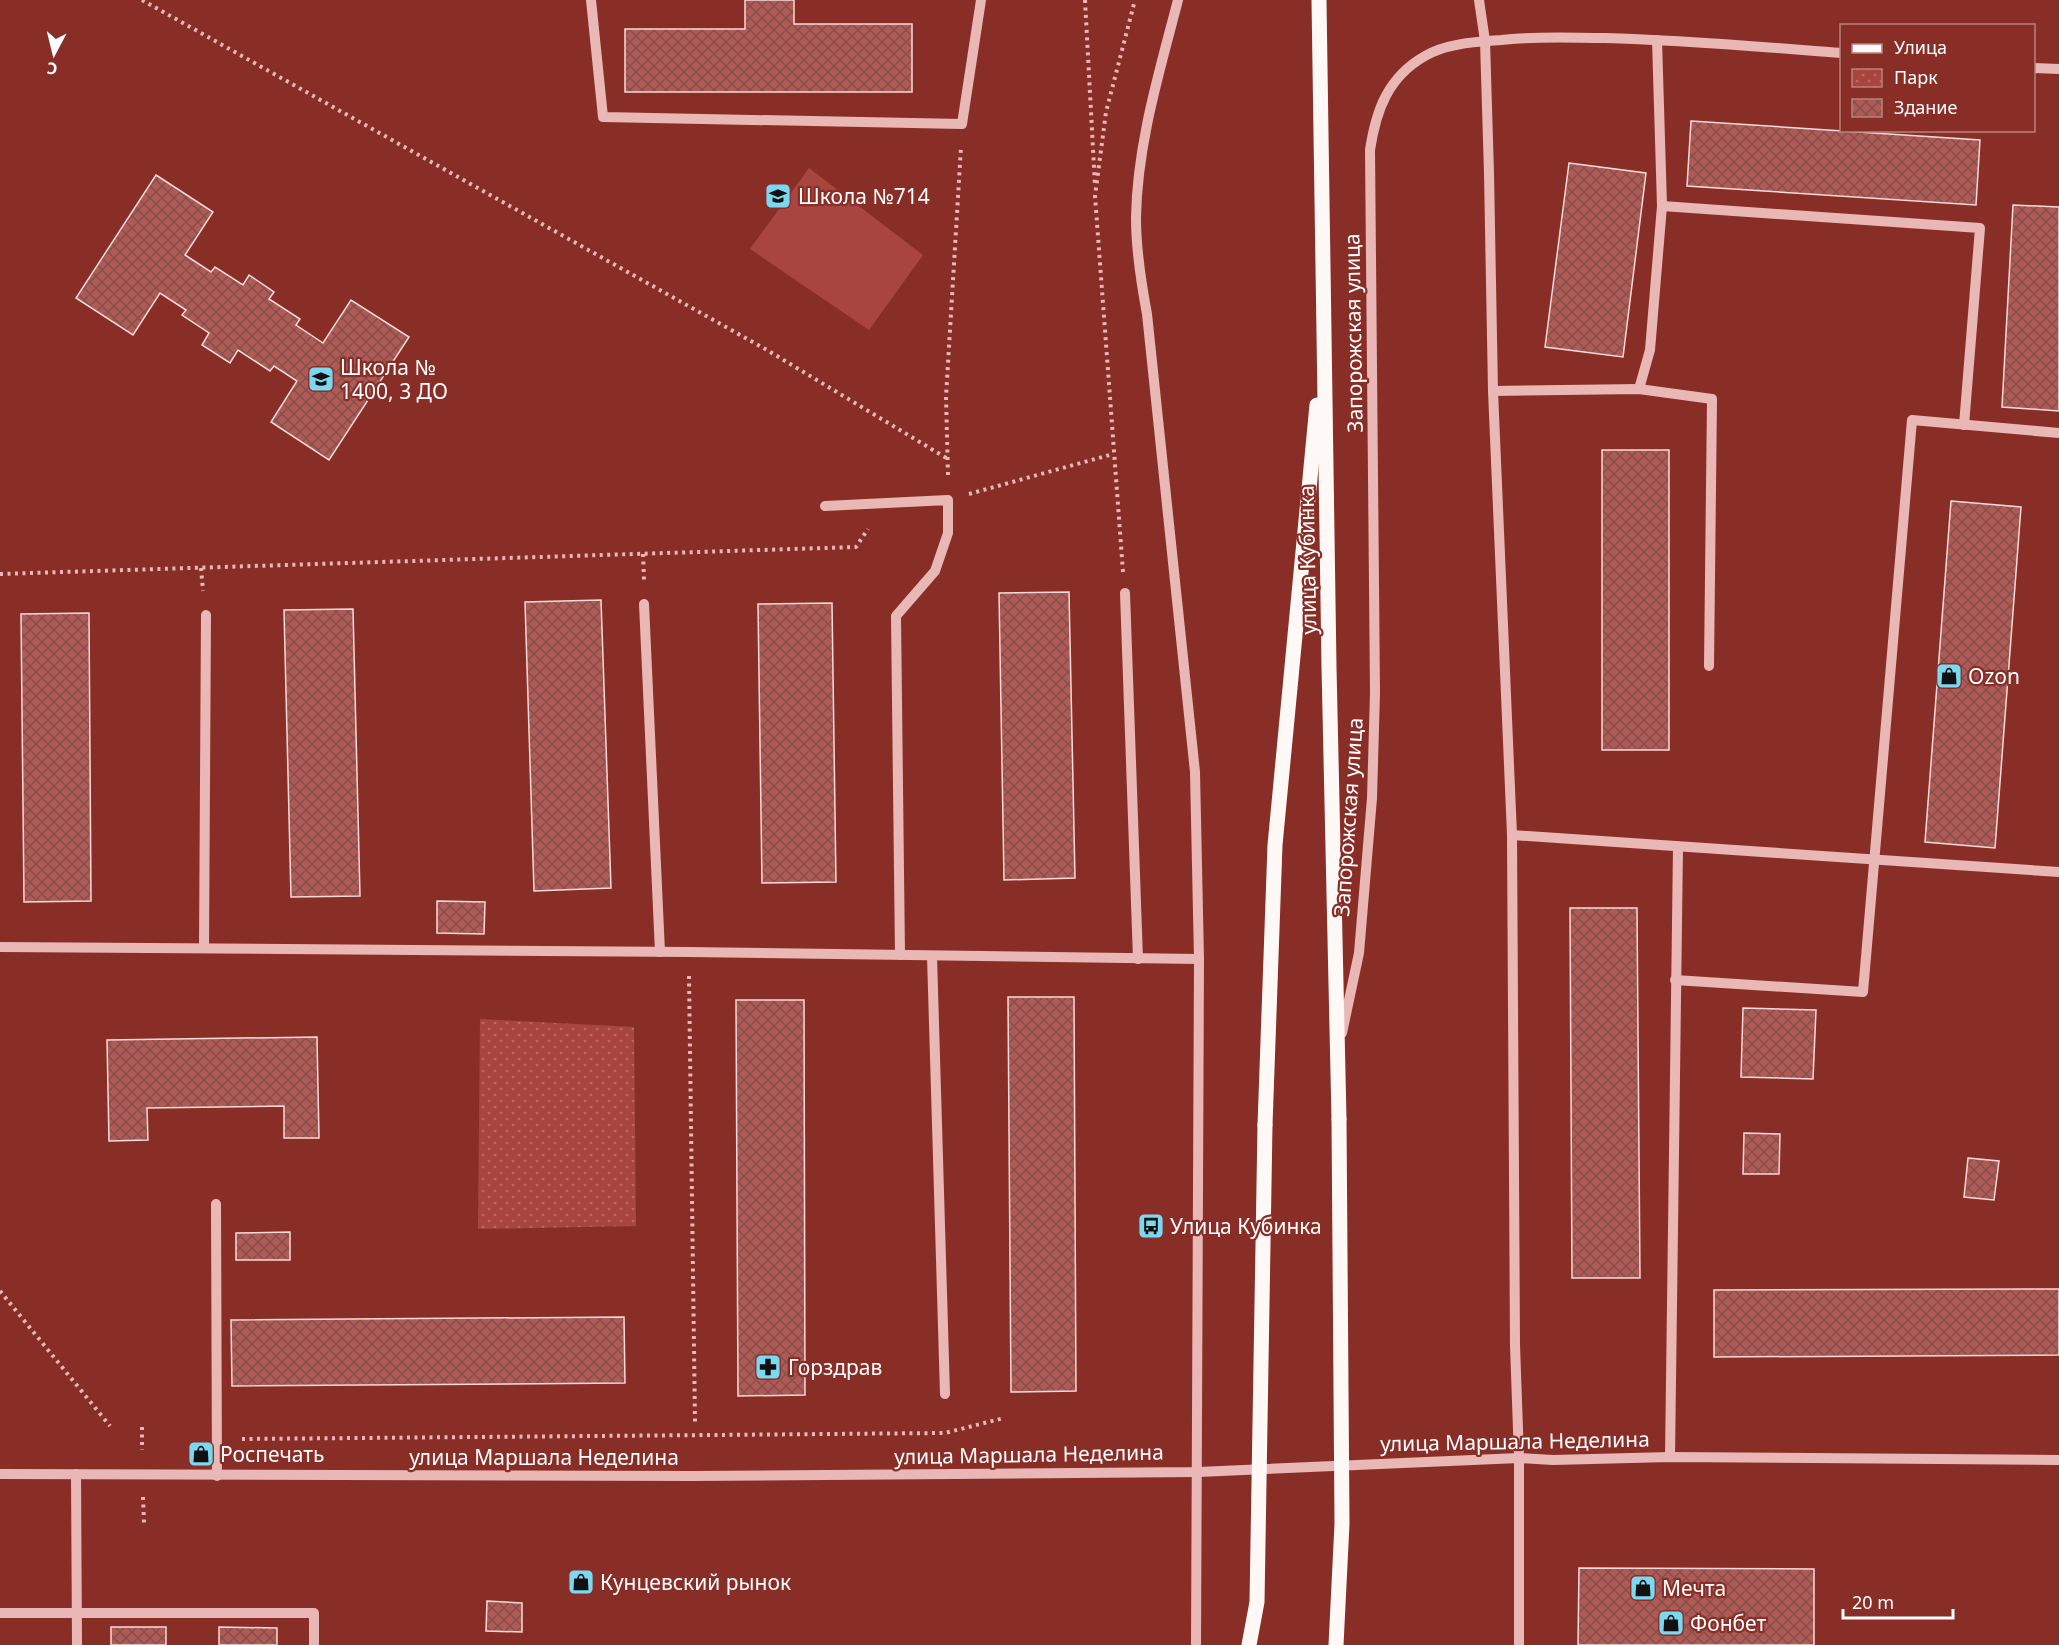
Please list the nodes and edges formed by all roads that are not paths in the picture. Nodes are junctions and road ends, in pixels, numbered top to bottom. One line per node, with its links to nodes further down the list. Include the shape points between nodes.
1 (591, 0): 2 (street, via 603,117 962,124)
2 (981, 0)
3 (1178, 0): 32 (street, via 1143,148 1137,205 1138,265 1147,314 1195,772)
4 (1319, 0): 12 (main road, улица Кубинка)
5 (1479, 0): 7 (street)
6 (1657, 40): 7 (street, Запорожская улица, via 1534,37); 8 (street, Запорожская улица); 11 (street)
7 (1485, 41): 14 (street); 34 (street, Запорожская улица, via 1427,55 1403,72 1375,120 1370,150 1376,693 1359,952)
8 (1840, 53)
9 (2035, 68): 10 (street)
10 (2059, 69)
11 (1662, 206): 13 (street, via 1650,350); 15 (street, via 1980,228)
12 (1324, 330): 34 (main road, улица Кубинка); 49 (main road, bridge, via 1275,845 1265,1125 1257,1602)
13 (1639, 389): 14 (street); 21 (street, via 1712,399)
14 (1492, 391): 22 (street)
15 (1964, 425): 16 (street); 24 (street, via 1912,420)
16 (2059, 433)
17 (825, 506): 29 (street, via 948,500 948,533 935,571 896,616)
18 (1125, 593): 31 (street)
19 (644, 604): 28 (street)
20 (206, 615): 27 (street)
21 (1709, 666)
22 (1512, 835): 23 (street); 38 (street)
23 (1678, 846): 24 (street); 33 (street)
24 (1873, 860): 25 (street); 33 (street, via 1863,992)
25 (2059, 872)
26 (0, 947): 27 (street)
27 (204, 948): 28 (street)
28 (660, 952): 29 (street)
29 (900, 955): 30 (street)
30 (932, 956): 31 (street); 36 (street)
31 (1138, 959): 32 (street)
32 (1199, 959): 40 (street)
33 (1675, 980): 37 (street)
34 (1339, 1046): 50 (main road, улица Кубинка, bridge, via 1342,1524)
35 (216, 1204): 43 (street)
36 (945, 1394)
37 (1670, 1457): 38 (street, улица Маршала Неделина); 39 (street, улица Маршала Неделина)
38 (1519, 1458): 40 (street, улица Маршала Неделина); 51 (street)
39 (2059, 1460)
40 (1198, 1472): 43 (street, улица Маршала Неделина); 48 (street)
41 (0, 1474): 42 (street, улица Маршала Неделина)
42 (76, 1474): 43 (street, улица Маршала Неделина); 44 (street)
43 (217, 1476)
44 (77, 1612): 45 (street); 46 (street); 47 (street, via 314,1613)
45 (0, 1613)
46 (77, 1645)
47 (314, 1645)
48 (1196, 1645)
49 (1250, 1645)
50 (1336, 1645)
51 (1519, 1645)

